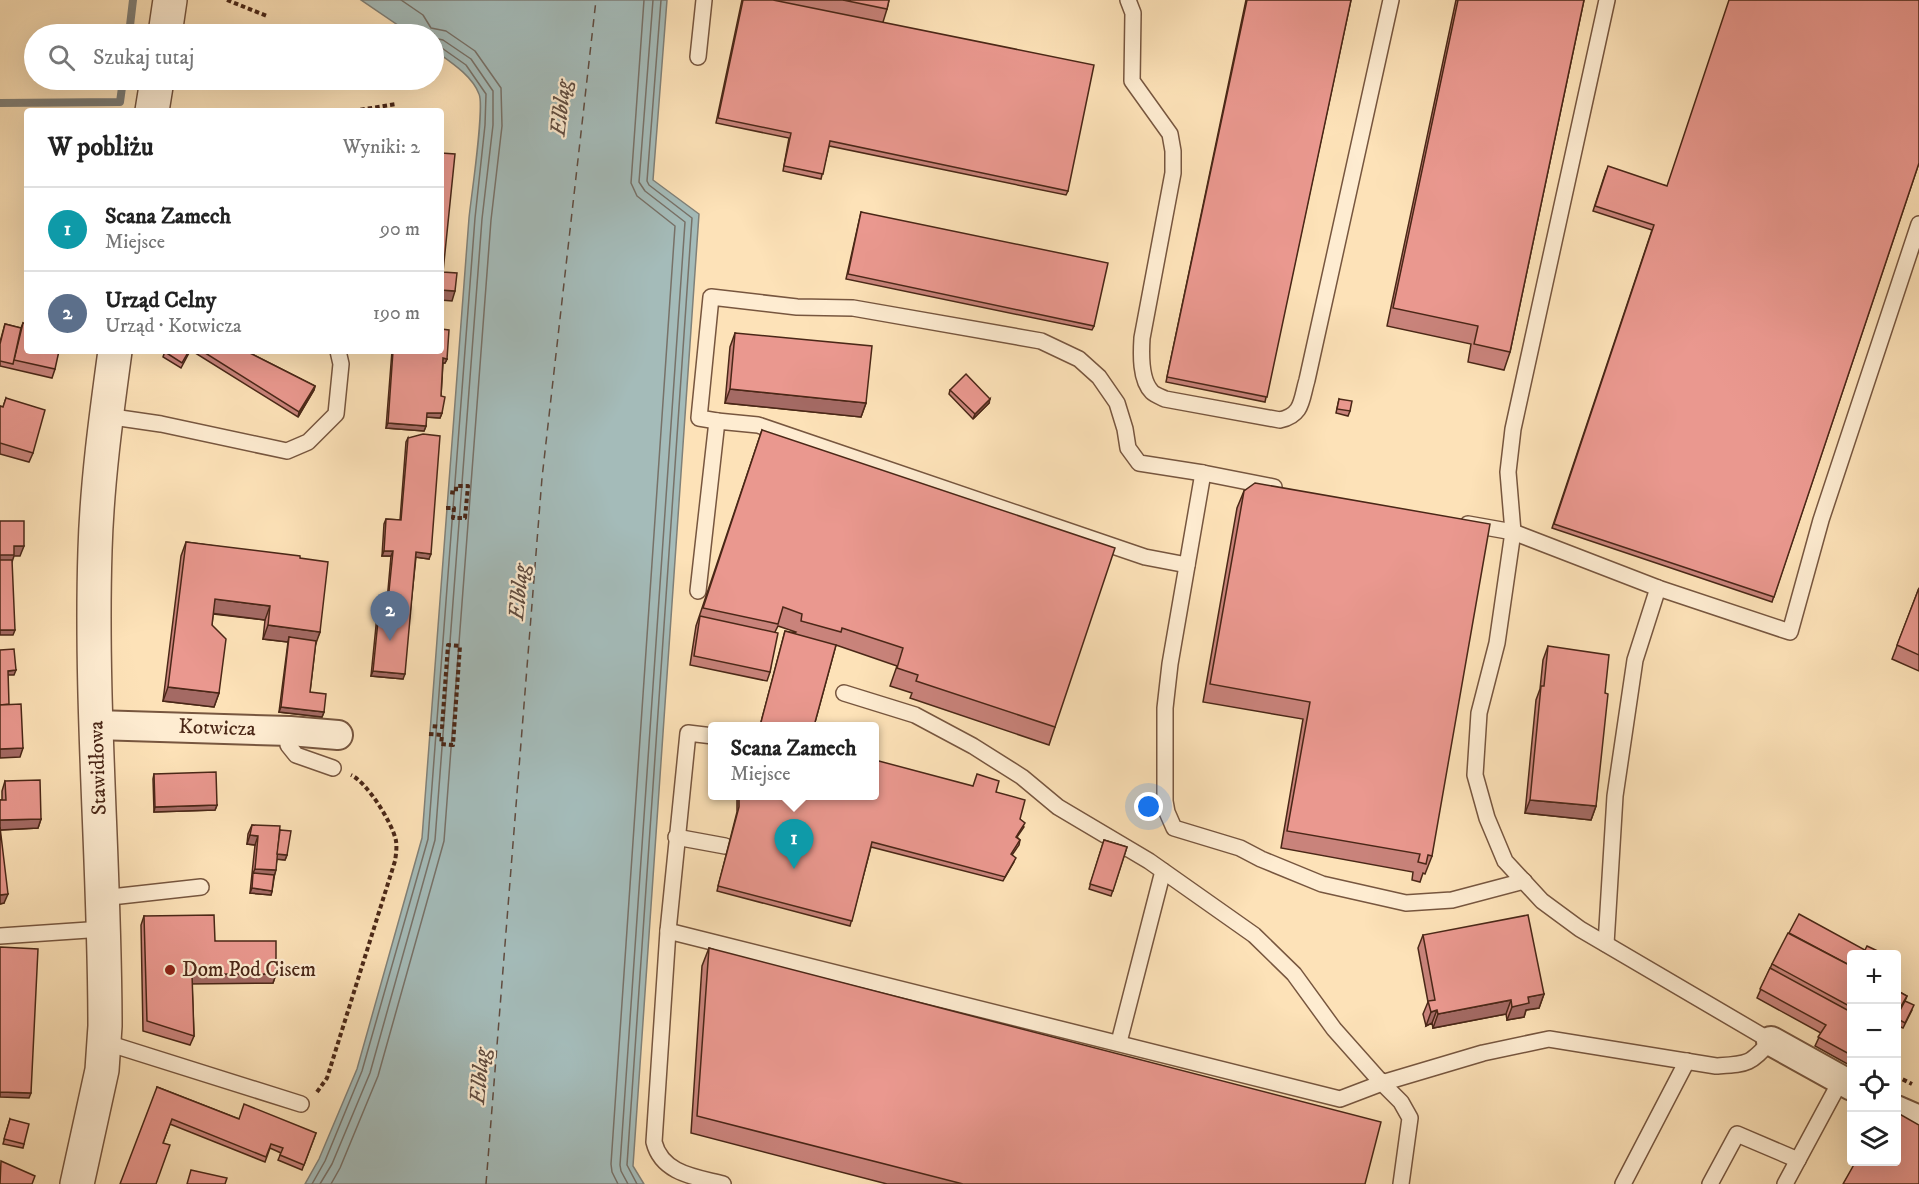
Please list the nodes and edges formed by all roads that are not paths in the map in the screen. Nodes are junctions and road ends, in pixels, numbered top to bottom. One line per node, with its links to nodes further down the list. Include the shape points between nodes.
1 (170, 0): 6 (street)
2 (704, 0): 7 (lane)
3 (1128, 0): 4 (lane, via 1132,13 1132,81 1170,135 1173,151 1173,173 1142,338 1146,382 1153,393 1165,399 1280,420 1299,410 1307,380)
4 (1391, 0)
5 (1607, 0): 18 (lane, via 1514,429 1508,472)
6 (166, 24)
7 (698, 57)
8 (155, 90): 9 (street)
9 (152, 108)
10 (1919, 224): 20 (lane, via 1821,520 1790,632)
11 (116, 354): 13 (street, Stawidłowa)
12 (339, 354): 13 (lane, via 336,414 308,442 287,452)
13 (106, 416): 23 (street, Stawidłowa, via 95,550)
14 (717, 421): 15 (lane, via 699,418 711,297 797,307 853,308 1041,341 1079,359 1099,377 1118,403 1128,448 1139,463); 19 (lane, via 758,425 1145,557); 21 (lane)
15 (1203, 473): 16 (lane); 19 (lane)
16 (1293, 490)
17 (1459, 522): 18 (lane)
18 (1513, 532): 20 (lane); 31 (lane, via 1497,643 1479,713 1475,775 1505,861)
19 (1187, 565): 31 (lane, via 1165,708 1165,801 1174,828 1240,848 1322,885 1406,903 1452,900)
20 (1658, 588): 36 (lane, via 1635,660 1615,796)
21 (699, 591)
22 (844, 693): 30 (lane, via 915,715 973,746 1022,777 1059,807)
23 (96, 724): 24 (street, Kotwicza); 33 (street, Stawidłowa)
24 (290, 731): 25 (street, Kotwicza); 27 (lane, via 288,745 296,755)
25 (338, 735)
26 (708, 735): 28 (lane, via 688,733)
27 (333, 768)
28 (676, 837): 29 (lane); 34 (lane)
29 (725, 846)
30 (1163, 871): 39 (lane); 41 (lane, via 1254,935 1294,974 1334,1029)
31 (1524, 881): 36 (lane, via 1542,901)
32 (201, 887): 33 (lane)
33 (103, 914): 35 (lane); 38 (street, Stawidłowa)
34 (668, 931): 39 (lane); 49 (lane, via 654,1142 657,1153 680,1173)
35 (0, 936)
36 (1605, 944): 37 (lane)
37 (1771, 1041): 40 (lane, via 1754,1060 1740,1065); 42 (street)
38 (104, 1042): 43 (lane); 48 (street, Stawidłowa, via 95,1109)
39 (1119, 1042): 41 (lane, via 1340,1099)
40 (1687, 1061): 41 (lane, via 1549,1039 1483,1053); 50 (lane)
41 (1382, 1083): 47 (lane, via 1410,1118)
42 (1846, 1083): 46 (lane)
43 (301, 1104)
44 (1901, 1112): 45 (street)
45 (1919, 1120)
46 (1798, 1160): 51 (lane, via 1737,1134); 52 (lane)
47 (1404, 1182)
48 (77, 1184)
49 (723, 1184)
50 (1623, 1184)
51 (1710, 1184)
52 (1785, 1184)

